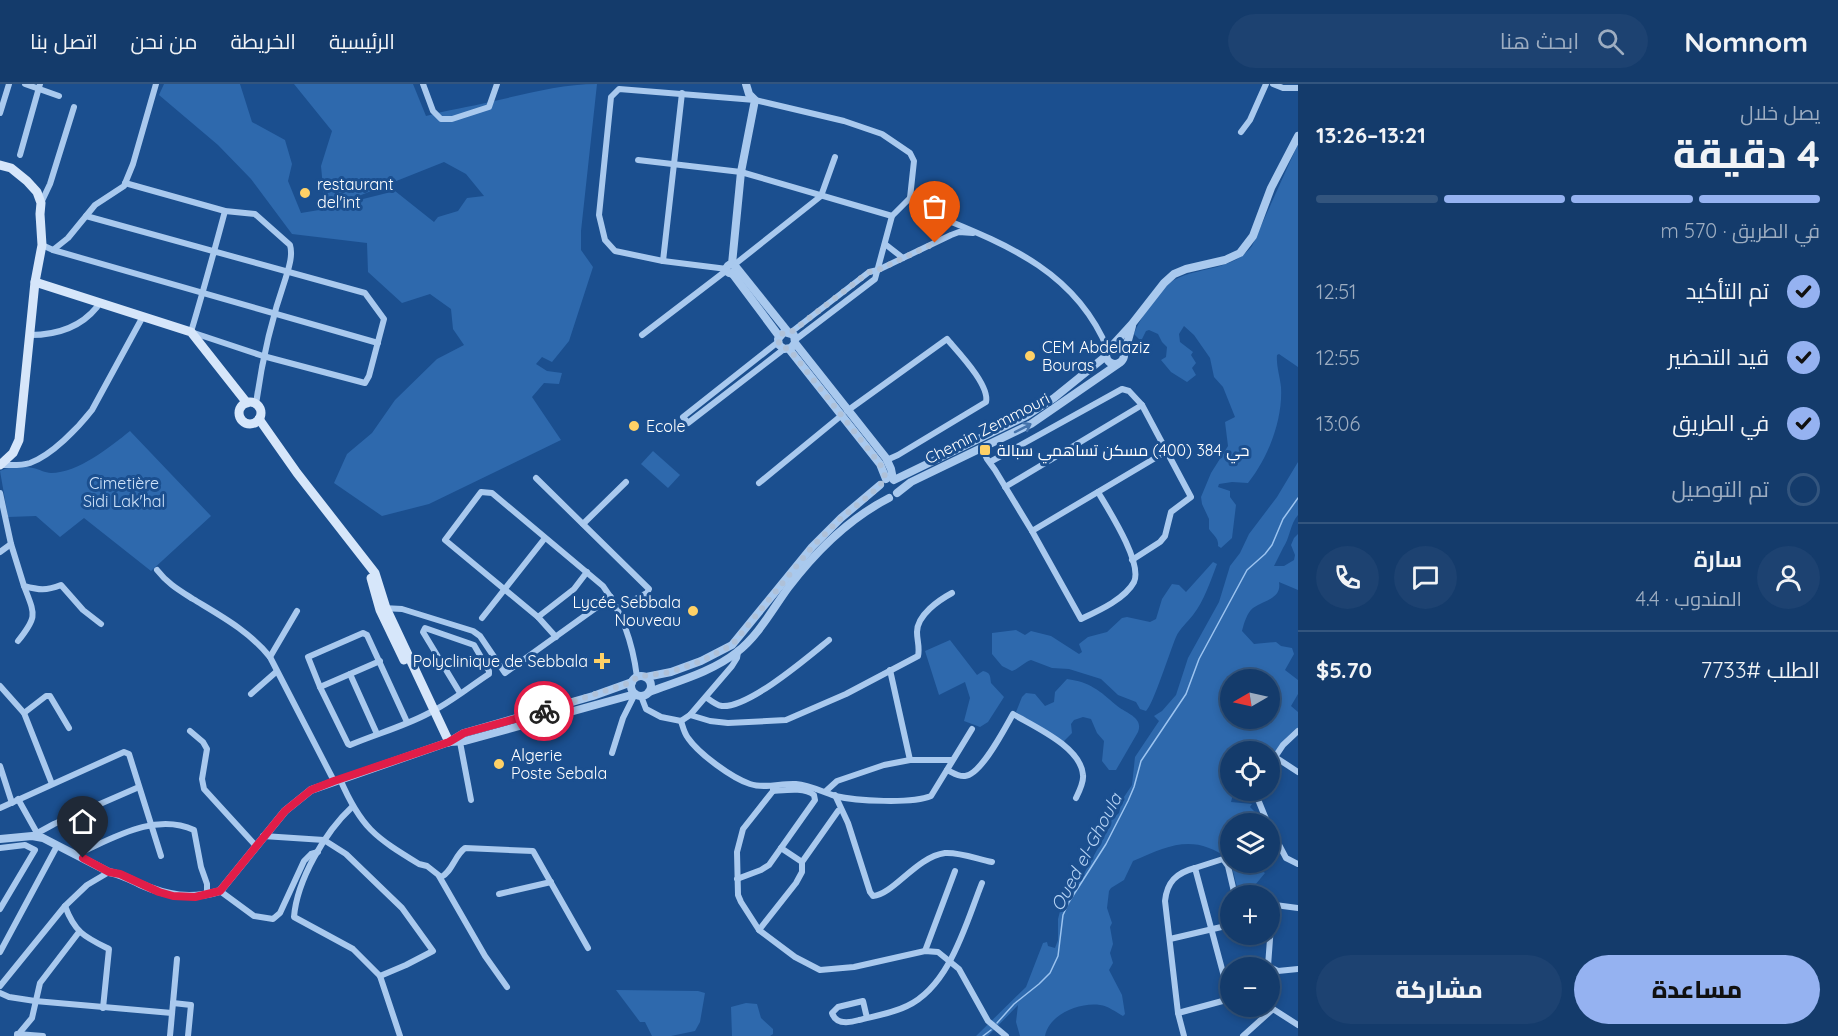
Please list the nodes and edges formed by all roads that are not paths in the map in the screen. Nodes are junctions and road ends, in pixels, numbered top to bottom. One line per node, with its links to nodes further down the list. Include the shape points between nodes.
1 (9, 84): 15 (street)
2 (25, 84): 9 (street)
3 (156, 84): 24 (street)
4 (423, 84): 5 (street, via 435,114 441,119 453,119 489,107)
5 (497, 84)
6 (746, 84): 13 (street)
7 (1266, 84): 16 (street)
8 (1273, 84): 10 (street)
9 (39, 86): 12 (street); 18 (street)
10 (1298, 88)
11 (682, 93): 13 (street); 21 (street); 37 (street, via 624,88 611,97 599,215 604,237 615,251)
12 (59, 96)
13 (755, 100): 23 (street); 26 (street, via 844,121 899,144 914,161)
14 (74, 108): 27 (street)
15 (0, 113)
16 (1241, 132)
17 (1298, 135): 46 (street, Chemin Zemmouri, via 1253,236 1240,253 1174,274)
18 (20, 155)
19 (835, 157): 25 (street)
20 (638, 160): 21 (street)
21 (674, 164): 23 (street); 37 (street)
22 (0, 165): 27 (main road, via 11,168 27,181)
23 (741, 172): 25 (street); 38 (street)
24 (126, 183): 28 (street); 29 (street)
25 (821, 195): 30 (street); 38 (street)
26 (910, 198): 30 (street); 31 (street, via 920,209)
27 (41, 203): 33 (main road)
28 (225, 211): 35 (street); 40 (street, via 255,214 290,245)
29 (86, 216): 34 (street); 35 (street)
30 (892, 216): 32 (street)
31 (978, 233): 36 (street, via 959,232); 54 (street, via 1046,269 1082,304)
32 (885, 244): 36 (street); 39 (street)
33 (42, 245): 34 (street); 41 (main road)
34 (53, 250): 42 (street)
35 (214, 250): 40 (street); 42 (street)
36 (903, 258): 39 (street)
37 (663, 261): 38 (street)
38 (731, 268): 49 (street); 50 (street); 51 (street)
39 (878, 270): 50 (street, via 875,279)
40 (287, 272): 44 (street); 52 (street, via 365,293 384,319)
41 (35, 285): 43 (main road); 47 (main road); 48 (main road)
42 (203, 294): 44 (street); 47 (street)
43 (97, 307): 45 (main road); 48 (street, via 87,318 61,331)
44 (274, 312): 52 (street); 56 (street)
45 (141, 320): 58 (main road, via 187,334); 66 (street, via 92,410 67,438 32,462)
46 (1132, 324): 54 (street, Chemin Zemmouri); 55 (street, Chemin Zemmouri)
47 (190, 332): 56 (street); 58 (main road)
48 (30, 335): 66 (main road, via 19,440)
49 (642, 335)
50 (792, 337): 51 (street); 53 (street); 60 (street)
51 (778, 339): 53 (street); 53 (street, via 683,417 688,423)
52 (378, 343): 56 (street, via 365,383)
53 (787, 349): 60 (street)
54 (1108, 351): 55 (street, via 1121,348); 57 (street, via 1109,362); 68 (street, Chemin Zemmouri, via 1063,391 1026,416)
55 (1124, 355): 57 (street)
56 (263, 356): 58 (street)
57 (1118, 364): 62 (street, Chemin Zemmouri, one-way to 57, via 1047,415)
58 (248, 404): 61 (main road, via 261,414); 61 (main road, via 240,410 241,419 245,423)
59 (1142, 405): 63 (street); 65 (street, via 1130,391 1122,389); 71 (street)
60 (845, 413): 64 (street); 64 (street, via 947,339 986,391 986,402 941,431); 68 (street); 70 (street)
61 (257, 421): 88 (main road, via 370,576)
62 (982, 448): 65 (street); 74 (street, Chemin Zemmouri, via 911,482)
63 (1167, 451): 72 (street); 81 (street, via 1190,499 1171,512 1168,529 1160,542)
64 (886, 458): 68 (street, via 891,469)
65 (990, 462): 71 (street)
66 (1, 465)
67 (536, 478): 76 (street)
68 (888, 481): 74 (street, via 898,486); 75 (street, via 881,494); 103 (street, Chemin Zemmouri, via 812,547 732,645 671,672)
69 (626, 482): 76 (street)
70 (759, 483)
71 (1005, 487): 77 (street)
72 (1098, 492): 77 (street); 81 (street)
73 (0, 493): 79 (street)
74 (897, 493): 75 (street, Chemin Zemmouri)
75 (889, 498): 97 (street, via 828,541)
76 (584, 524): 89 (street, via 649,589)
77 (1032, 531): 81 (street, via 1081,619 1125,593 1134,582)
78 (545, 538): 83 (street); 85 (street); 85 (street, via 492,493 481,492 476,496 445,540)
79 (11, 544): 80 (street); 84 (street)
80 (0, 552)
81 (1132, 560)
82 (157, 570): 98 (street, via 171,586 258,642)
83 (587, 572): 87 (street); 91 (street, via 574,589)
84 (24, 586): 93 (street, via 40,591 61,585); 96 (street, via 34,616)
85 (505, 588): 91 (street); 92 (street)
86 (952, 593): 100 (street, via 923,616 918,625 918,656)
87 (611, 597): 89 (street); 94 (street)
88 (383, 608): 94 (street, via 402,609 474,631 505,673); 110 (main road)
89 (617, 609): 103 (street)
90 (297, 611): 98 (street)
91 (538, 617): 94 (street)
92 (482, 618)
93 (101, 624)
94 (556, 637)
95 (829, 640): 109 (street, via 778,681 753,695 721,706)
96 (18, 641)
97 (738, 652): 108 (street, via 705,670); 109 (street, via 732,666)
98 (270, 657): 101 (street)
99 (380, 661): 102 (street); 105 (street, via 363,633 308,657); 114 (street)
100 (890, 670): 112 (street, via 786,720 728,723); 124 (street)
101 (276, 672): 107 (street); 130 (street)
102 (350, 674): 105 (street); 119 (street)
103 (638, 679): 108 (street, via 632,688); 108 (street, via 651,683); 121 (street, Chemin Zemmouri, via 464,733)
104 (0, 686): 111 (street)
105 (320, 687): 119 (street, via 348,744)
106 (460, 693): 106 (street, via 489,671 474,645 425,628 423,632); 110 (street)
107 (251, 694)
108 (642, 694): 113 (street, via 648,711); 120 (street); 123 (street, via 623,718)
109 (706, 697): 112 (street)
110 (433, 711): 114 (street); 121 (main road)
111 (24, 713): 115 (street, via 50,696); 131 (street)
112 (690, 715): 113 (street)
113 (681, 721): 133 (street, via 691,742 729,773 752,785)
114 (407, 722): 119 (street)
115 (69, 728)
116 (972, 729): 125 (street)
117 (190, 731): 148 (street, via 207,749 204,789)
118 (1298, 731): 122 (street)
119 (377, 734)
120 (460, 742): 121 (street); 137 (street)
121 (446, 743): 130 (street)
122 (1280, 750)
123 (612, 753)
124 (909, 760): 125 (street); 134 (street, via 837,781)
125 (952, 760): 128 (street)
126 (1280, 760): 129 (street)
127 (0, 766): 138 (street)
128 (947, 770): 135 (street, via 931,796 922,799); 136 (street, via 961,776 971,773 989,754 1013,714 1077,757 1084,776)
129 (1298, 772)
130 (337, 780): 139 (street); 144 (street, via 311,790)
131 (52, 784): 132 (street, via 123,752 129,754); 138 (street)
132 (139, 787): 142 (street); 143 (street)
133 (773, 789): 134 (street, via 794,784); 151 (street, via 809,791 815,797); 162 (street, via 743,829 737,852)
134 (826, 791): 135 (street)
135 (835, 795): 156 (street, via 873,896 887,891 915,867 943,854)
136 (1076, 798)
137 (471, 800)
138 (15, 801): 140 (street); 143 (street)
139 (352, 807): 146 (street); 161 (street, via 372,833)
140 (0, 808)
141 (838, 811): 155 (street)
142 (151, 824): 153 (street); 154 (street); 168 (street, via 180,824 194,830)
143 (34, 834): 145 (street); 147 (street)
144 (263, 836): 146 (street); 148 (street)
145 (0, 839)
146 (324, 840): 152 (street); 186 (street, via 353,858 402,908 433,949)
147 (57, 846): 153 (street); 181 (street)
148 (256, 846): 166 (street)
149 (1280, 847): 157 (street, via 1286,858)
150 (0, 848): 172 (street, via 25,845 35,850)
151 (781, 848): 155 (street); 162 (street, via 766,867)
152 (318, 852): 166 (street, via 306,858 280,913 273,919 246,912); 186 (street, via 298,894 294,917 353,949)
153 (75, 855): 160 (street)
154 (161, 856)
155 (802, 862): 174 (street, via 796,883)
156 (992, 862)
157 (1298, 864)
158 (1195, 868): 165 (street, via 1223,859); 175 (street); 177 (street, via 1177,875 1166,890)
159 (955, 871): 180 (street)
160 (109, 872): 168 (street, via 173,896); 170 (street, via 87,885)
161 (439, 876): 163 (street, via 446,876 465,848 531,850); 189 (street)
162 (737, 879): 174 (street, via 741,902)
163 (551, 882): 167 (street); 179 (street)
164 (982, 883): 183 (street)
165 (1232, 885)
166 (220, 891): 168 (street)
167 (499, 894)
168 (207, 895)
169 (1280, 905): 171 (street)
170 (65, 906): 176 (street); 187 (street)
171 (1298, 908)
172 (0, 909)
173 (1220, 928): 175 (street)
174 (759, 930): 180 (street, via 820,970 854,967)
175 (1211, 931): 177 (street); 184 (street)
176 (79, 932): 191 (street, via 40,983); 194 (street, via 109,949)
177 (1170, 939): 197 (street)
178 (1270, 945): 185 (street, via 1268,966 1278,971)
179 (588, 948)
180 (925, 951): 183 (street, via 938,952)
181 (0, 952)
182 (177, 959): 193 (street)
183 (951, 960): 199 (street, via 933,985 914,1002); 206 (street, via 988,1021)
184 (1220, 963)
185 (1298, 969)
186 (380, 976): 205 (street)
187 (3, 978): 188 (street)
188 (0, 986)
189 (507, 987)
190 (0, 993): 191 (street)
191 (35, 1000): 194 (street); 201 (street, via 32,1018)
192 (1220, 1002): 197 (street)
193 (173, 1004): 196 (street); 204 (street, via 191,1005)
194 (103, 1008): 196 (street)
195 (1280, 1012): 200 (street)
196 (172, 1013): 203 (street)
197 (1178, 1013): 207 (street)
198 (1260, 1017): 208 (street)
199 (867, 1018): 199 (street, via 849,1023 834,1019 832,1013 838,1007 863,1001)
200 (1298, 1025)
201 (17, 1035): 202 (street)
202 (43, 1036)
203 (170, 1036)
204 (188, 1036)
205 (400, 1036)
206 (1006, 1036)
207 (1184, 1036)
208 (1243, 1036)

